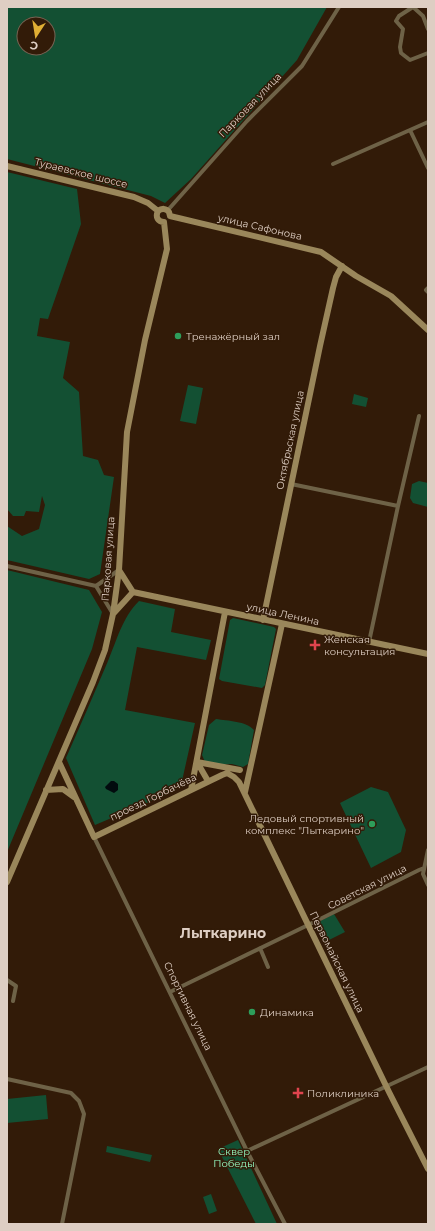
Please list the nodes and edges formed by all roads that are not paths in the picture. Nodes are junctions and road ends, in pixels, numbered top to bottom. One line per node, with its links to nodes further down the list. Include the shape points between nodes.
1 (339, 7): 9 (street, Парковая улица, via 302,66 247,121)
2 (428, 29): 3 (street, via 423,16 413,7 396,21 403,29 401,53 410,60)
3 (428, 53)
4 (428, 122): 5 (street)
5 (410, 130): 6 (street); 8 (street)
6 (333, 164)
7 (7, 166): 10 (street, Тураевское шоссе, via 134,197)
8 (428, 168)
9 (168, 210): 10 (street); 11 (street)
10 (158, 211): 12 (street, via 158,219)
11 (170, 216): 12 (street); 13 (street, улица Сафонова, via 321,252)
12 (164, 222): 21 (street, Парковая улица, via 167,249 127,432)
13 (342, 266): 16 (street, улица Сафонова, via 391,296); 18 (street, Октябрьская улица, via 331,296)
14 (428, 288): 15 (street)
15 (428, 292)
16 (428, 330)
17 (419, 416): 19 (street)
18 (291, 484): 19 (street); 26 (street, Октябрьская улица)
19 (398, 506): 28 (street)
20 (7, 566): 22 (street)
21 (119, 570): 22 (street); 23 (street); 25 (street, Парковая улица)
22 (96, 586): 25 (street)
23 (133, 592): 24 (street, улица Ленина); 25 (street)
24 (225, 612): 26 (street, улица Ленина); 31 (street)
25 (113, 614): 30 (street, Парковая улица, via 105,650)
26 (263, 620): 27 (street, улица Ленина)
27 (282, 624): 28 (street, улица Ленина); 32 (street)
28 (369, 642): 29 (street, улица Ленина)
29 (428, 654)
30 (59, 762): 36 (street, Парковая улица); 39 (street, Спортивная улица)
31 (197, 762): 33 (street); 35 (street); 37 (street)
32 (251, 767): 33 (street, проезд Горбачёва); 38 (street)
33 (240, 770): 34 (street, проезд Горбачёва)
34 (224, 774): 35 (street, проезд Горбачёва); 38 (street, Первомайская улица, via 234,777)
35 (208, 781): 37 (street, проезд Горбачёва)
36 (46, 790): 39 (street, via 63,789); 43 (street, Парковая улица)
37 (191, 790): 40 (street, проезд Горбачёва)
38 (245, 792): 45 (street, Первомайская улица)
39 (75, 797): 40 (street, Спортивная улица)
40 (94, 837): 49 (street, Спортивная улица)
41 (428, 850): 42 (street)
42 (424, 868): 44 (street, via 424,877); 45 (street, Советская улица)
43 (7, 882)
44 (428, 885)
45 (308, 925): 46 (street, Советская улица); 53 (street, Первомайская улица)
46 (260, 948): 47 (street); 49 (street, Советская улица)
47 (268, 967)
48 (7, 980): 50 (street, via 16,986)
49 (170, 992): 54 (street, Спортивная улица)
50 (13, 1001)
51 (428, 1067): 53 (street)
52 (7, 1079): 56 (street, via 71,1093 79,1101 84,1114)
53 (386, 1087): 54 (street); 55 (street, Первомайская улица)
54 (247, 1151): 57 (street, Спортивная улица)
55 (428, 1169)
56 (62, 1224)
57 (285, 1224)

